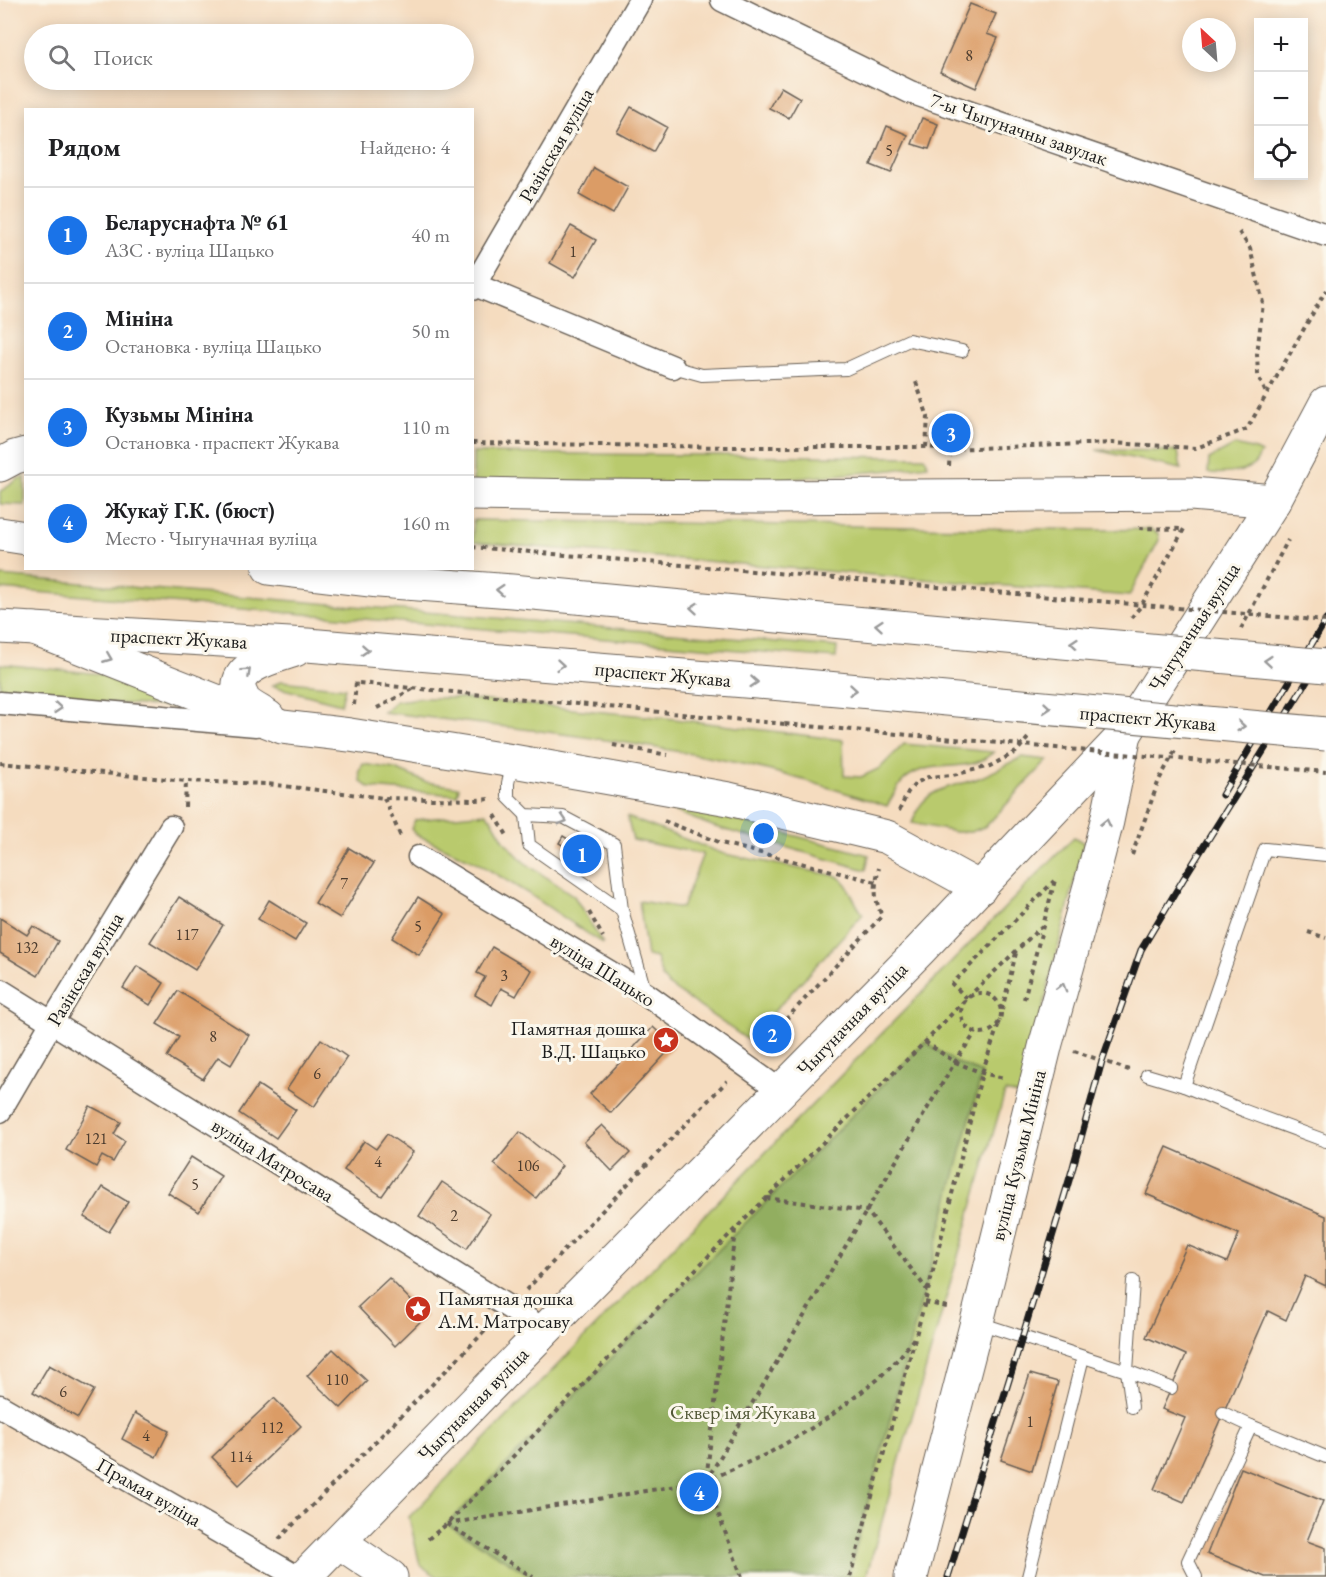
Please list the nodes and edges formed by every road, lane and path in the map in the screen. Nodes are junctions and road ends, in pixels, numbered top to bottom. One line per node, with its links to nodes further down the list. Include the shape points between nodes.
1 (640, 0): 5 (street, Разінская вуліца)
2 (722, 0): 3 (street, 7-ы Чыгуначны завулак, via 910,92)
3 (1215, 196): 4 (street, 7-ы Чыгуначны завулак); 10 (path, via 1250,248 1263,303 1258,376)
4 (1326, 235)
5 (474, 287): 8 (street)
6 (1326, 290): 10 (path)
7 (962, 351): 8 (lane, via 909,340 846,369 702,375)
8 (673, 367)
9 (916, 382): 13 (path, via 928,417)
10 (1267, 395): 13 (path, via 1248,429 1196,448 1113,443)
11 (1326, 403): 17 (main road, Чыгуначная вуліца)
12 (474, 443): 13 (path)
13 (926, 447)
14 (24, 455): 15 (main road)
15 (0, 465)
16 (474, 494): 17 (main road, via 1191,494)
17 (1274, 501): 35 (main road, Чыгуначная вуліца)
18 (0, 534): 19 (main road)
19 (24, 538)
20 (474, 547): 23 (path, bridge)
21 (292, 570): 22 (main road)
22 (315, 572): 27 (main road, one-way to 22, bridge)
23 (1326, 621)
24 (0, 627): 25 (main road, праспект Жукава)
25 (34, 629): 26 (main road, праспект Жукава); 34 (main road, one-way to 34)
26 (307, 645): 34 (main road, one-way to 26, via 244,701 239,681 253,666); 36 (main road, праспект Жукава, one-way to 36, bridge)
27 (1326, 666)
28 (346, 681): 29 (path)
29 (356, 682): 30 (path); 32 (path)
30 (415, 688): 33 (path); 39 (path, bridge)
31 (0, 703): 34 (street, one-way to 34)
32 (353, 711)
33 (368, 713)
34 (282, 727): 37 (main road)
35 (1125, 734): 50 (main road, Чыгуначная вуліца); 66 (main road, вуліца Кузьмы Мініна, one-way to 35)
36 (1326, 734)
37 (513, 761): 40 (lane); 50 (main road, via 729,799 887,837)
38 (0, 763): 41 (path, via 186,781 267,784)
39 (1326, 772)
40 (508, 797): 41 (path, via 476,801); 42 (lane)
41 (384, 798): 45 (path)
42 (526, 815): 51 (lane, via 529,845); 51 (lane, one-way to 51, via 563,818 614,844)
43 (654, 817): 49 (path, via 721,843)
44 (171, 827): 63 (street, Разінская вуліца)
45 (400, 835)
46 (1326, 855): 72 (lane, via 1265,849)
47 (419, 857): 57 (street, вуліца Шацько)
48 (882, 860): 49 (path)
49 (876, 882): 68 (path, via 875,900 882,916)
50 (980, 888): 73 (main road, Чыгуначная вуліца)
51 (622, 910): 57 (lane)
52 (1042, 926): 55 (path); 58 (path, via 1055,880 952,984); 60 (path)
53 (1308, 932): 54 (path)
54 (1326, 938)
55 (1016, 951): 58 (path); 61 (path)
56 (0, 990): 63 (street, вуліца Матросава)
57 (646, 994): 68 (street, вуліца Шацько)
58 (967, 998): 59 (path); 61 (path, via 988,994 998,1002)
59 (963, 1002): 64 (path, via 963,1020); 65 (path)
60 (1023, 1002)
61 (1001, 1014): 62 (path)
62 (1000, 1020): 64 (path, via 993,1029); 70 (path)
63 (52, 1022): 74 (street, Разінская вуліца); 81 (street, вуліца Матросава)
64 (976, 1032): 67 (path)
65 (925, 1042): 67 (path); 76 (path)
66 (1060, 1047): 71 (path); 82 (main road, вуліца Кузьмы Мініна)
67 (955, 1062): 70 (path); 77 (path)
68 (744, 1063): 73 (street, вуліца Шацько); 81 (path)
69 (1007, 1067): 70 (path, via 1004,1078)
70 (982, 1073): 80 (path)
71 (1147, 1075): 72 (lane)
72 (1184, 1086): 75 (lane)
73 (781, 1091): 83 (main road, Чыгуначная вуліца)
74 (0, 1112)
75 (1326, 1141)
76 (766, 1198): 77 (path); 78 (path)
77 (867, 1211): 80 (path); 93 (path)
78 (735, 1229): 93 (path); 94 (path)
79 (1133, 1281): 86 (lane)
80 (928, 1291): 84 (path)
81 (509, 1307): 83 (street, вуліца Матросава); 97 (path)
82 (977, 1322): 85 (lane); 104 (main road, вуліца Кузьмы Мініна)
83 (545, 1330): 96 (main road, Чыгуначная вуліца)
84 (916, 1335): 93 (path, via 877,1380 829,1417 769,1453); 103 (path)
85 (1083, 1357): 86 (lane); 105 (lane)
86 (1127, 1371): 87 (lane); 89 (lane)
87 (1171, 1388)
88 (0, 1406): 97 (street, Прамая вуліца)
89 (1132, 1407)
90 (1223, 1413): 91 (lane)
91 (1251, 1426): 92 (lane); 106 (lane, via 1188,1561)
92 (1326, 1457)
93 (706, 1481): 94 (path); 102 (path)
94 (447, 1524): 95 (path); 101 (path)
95 (428, 1539)
96 (339, 1542): 99 (main road, Чыгуначная вуліца); 100 (main road)
97 (262, 1556): 98 (street, Прамая вуліца)
98 (297, 1577)
99 (304, 1577)
100 (391, 1577)
101 (533, 1577)
102 (742, 1577)
103 (850, 1577)
104 (911, 1577)
105 (1028, 1577)
106 (1196, 1577)

